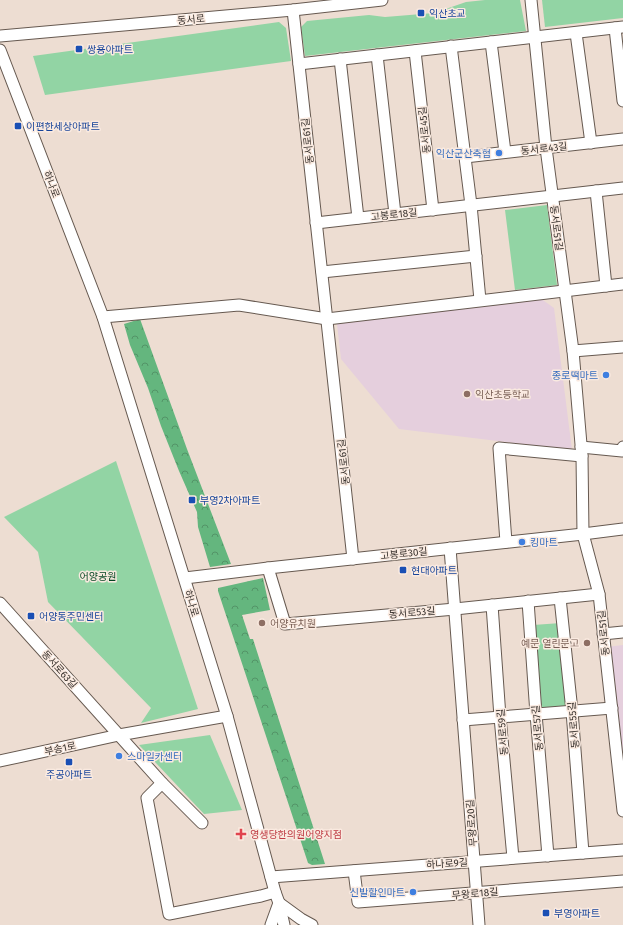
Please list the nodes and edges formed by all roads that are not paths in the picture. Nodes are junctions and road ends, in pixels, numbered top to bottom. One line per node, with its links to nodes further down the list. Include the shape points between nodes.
1 (382, 0): 3 (street, 동서로)
2 (531, 0): 7 (street, 동서로51길)
3 (293, 10): 6 (street, 동서로); 14 (street, 동서로61길)
4 (619, 28): 5 (street); 15 (street)
5 (576, 32): 7 (street); 17 (street)
6 (0, 36)
7 (536, 37): 8 (street); 18 (street, 동서로51길)
8 (491, 42): 9 (street); 19 (street)
9 (451, 46): 11 (street); 20 (street)
10 (0, 50): 35 (street, 하나로)
11 (415, 51): 12 (street); 25 (street, 동서로45길)
12 (377, 55): 13 (street); 26 (street)
13 (340, 59): 14 (street); 27 (street)
14 (299, 64): 28 (street, 동서로61길)
15 (623, 101)
16 (623, 139): 17 (street, 동서로43길)
17 (590, 143): 18 (street, 동서로43길)
18 (546, 148): 19 (street, 동서로43길); 23 (street, 동서로51길)
19 (505, 152): 20 (street, 동서로43길)
20 (465, 156): 24 (street)
21 (623, 188): 22 (street, 고봉로18길)
22 (596, 191): 23 (street, 고봉로18길); 32 (street)
23 (553, 196): 24 (street, 고봉로18길); 33 (street, 동서로51길)
24 (471, 205): 25 (street, 고봉로18길); 29 (street)
25 (433, 210): 26 (street, 고봉로18길)
26 (396, 214): 27 (street, 고봉로18길)
27 (358, 218): 28 (street, 고봉로18길)
28 (316, 223): 30 (street, 동서로61길)
29 (476, 256): 30 (street); 34 (street)
30 (322, 272): 36 (street, 동서로61길)
31 (623, 284): 32 (street)
32 (606, 286): 33 (street)
33 (565, 290): 34 (street); 38 (street, 동서로51길)
34 (480, 300): 36 (street)
35 (103, 317): 36 (street, via 239,305); 47 (street, 하나로)
36 (327, 318): 45 (street, 동서로61길)
37 (623, 347): 38 (street)
38 (573, 351): 40 (street, 동서로51길)
39 (623, 446): 40 (street, via 622,451)
40 (582, 452): 42 (street, 동서로51길); 43 (street, via 500,448)
41 (623, 529): 42 (street, 고봉로30길)
42 (582, 534): 43 (street, 고봉로30길); 48 (street, 동서로51길)
43 (506, 542): 44 (street, 고봉로30길)
44 (450, 548): 45 (street, 고봉로30길); 53 (street, 무왕로20길)
45 (354, 559): 46 (street, 고봉로30길)
46 (268, 568): 47 (street, 고봉로30길); 53 (street, 동서로53길, via 284,624)
47 (185, 578): 59 (street, 하나로)
48 (599, 594): 49 (street, 동서로53길); 55 (street, 동서로51길)
49 (560, 598): 50 (street, 동서로53길); 57 (street, 동서로55길)
50 (528, 601): 52 (street, 동서로53길); 58 (street, 동서로57길)
51 (0, 603): 62 (street, 동서로63길)
52 (492, 605): 53 (street, 동서로53길); 60 (street, 동서로59길)
53 (455, 609): 61 (street, 무왕로20길)
54 (623, 632): 55 (street)
55 (603, 634): 56 (street, 동서로51길)
56 (612, 708): 57 (street); 65 (street, 동서로51길)
57 (572, 711): 58 (street); 68 (street, 동서로55길)
58 (536, 714): 60 (street); 69 (street, 동서로57길)
59 (227, 716): 62 (street, 부송1로); 73 (street, 하나로)
60 (500, 717): 61 (street); 70 (street, 동서로59길)
61 (463, 720): 71 (street, 무왕로20길)
62 (119, 735): 63 (street, 부송1로); 64 (street)
63 (0, 761)
64 (162, 783): 66 (street); 75 (street, via 147,798 169,914)
65 (623, 811)
66 (202, 823)
67 (623, 850): 68 (street, 하나로9길)
68 (583, 853): 69 (street, 하나로9길)
69 (548, 856): 70 (street, 하나로9길)
70 (513, 858): 71 (street, 하나로9길)
71 (474, 861): 72 (street, 하나로9길); 76 (street, 무왕로20길)
72 (354, 871): 73 (street, 하나로9길); 76 (street, 무왕로18길, via 358,902)
73 (271, 877): 75 (street, 하나로)
74 (623, 881): 76 (street, 무왕로18길)
75 (275, 892): 77 (street, 하나로)
76 (477, 893): 81 (street, 무왕로20길)
77 (279, 903): 78 (street); 79 (street, 하나로); 80 (street)
78 (271, 925)
79 (284, 925)
80 (312, 925)
81 (479, 925)

